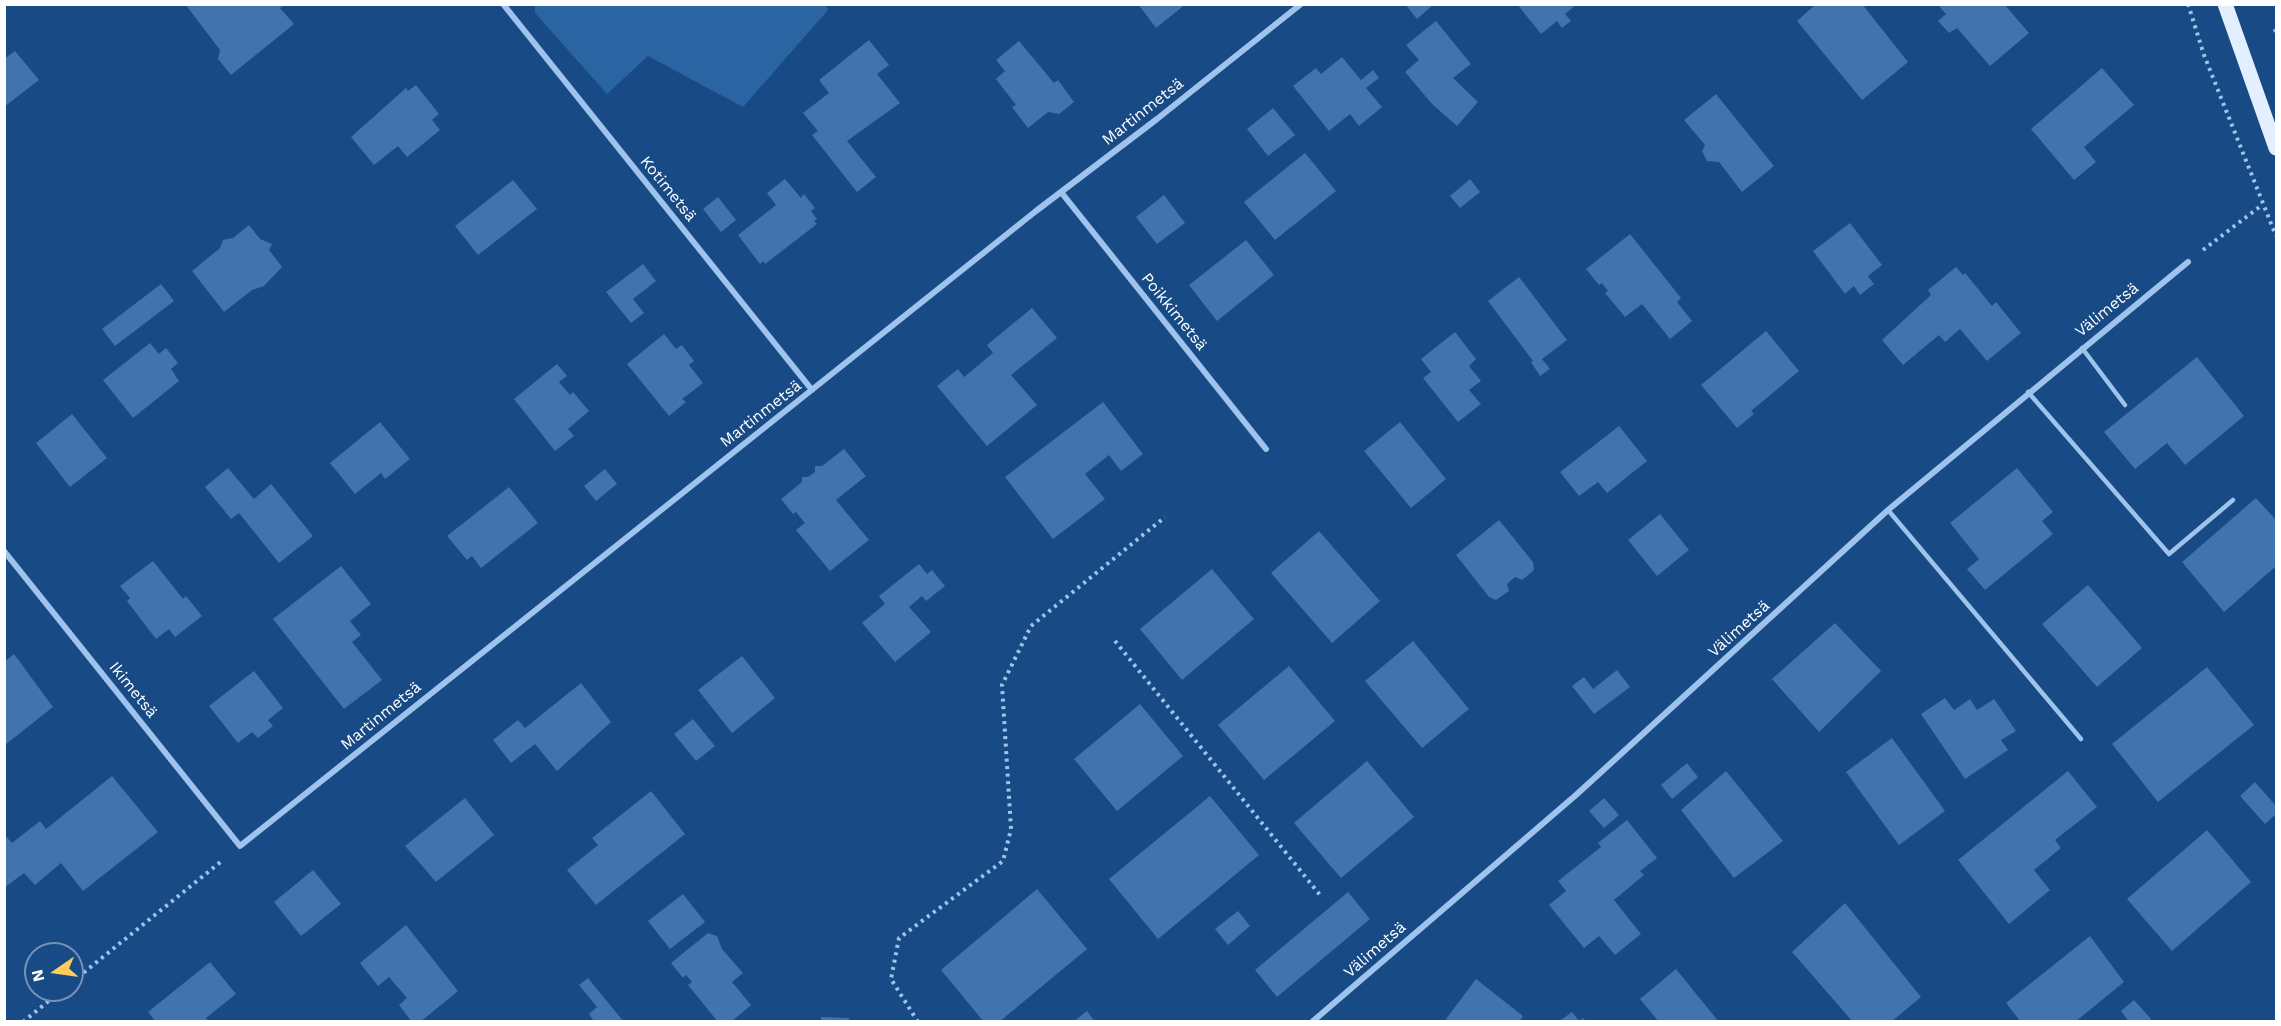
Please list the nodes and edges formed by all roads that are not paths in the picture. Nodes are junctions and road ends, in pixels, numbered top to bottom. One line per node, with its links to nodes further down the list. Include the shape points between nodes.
1 (503, 4): 8 (street, Kotimetsä)
2 (1301, 4): 5 (street, Martinmetsä)
3 (2225, 4): 4 (main road)
4 (2275, 139)
5 (1060, 192): 8 (street, Martinmetsä); 11 (street, Poikkimetsä)
6 (2188, 262): 7 (street, Välimetsä)
7 (2082, 348): 9 (street, Välimetsä); 10 (lane)
8 (812, 390): 16 (street, Martinmetsä)
9 (2028, 392): 12 (lane, via 2169,554); 13 (street, Välimetsä)
10 (2125, 405)
11 (1266, 449)
12 (2233, 500)
13 (1888, 510): 15 (lane); 17 (street, Välimetsä, via 1576,795)
14 (4, 551): 16 (street, Ikimetsä)
15 (2081, 739)
16 (240, 846)
17 (1312, 1022)

